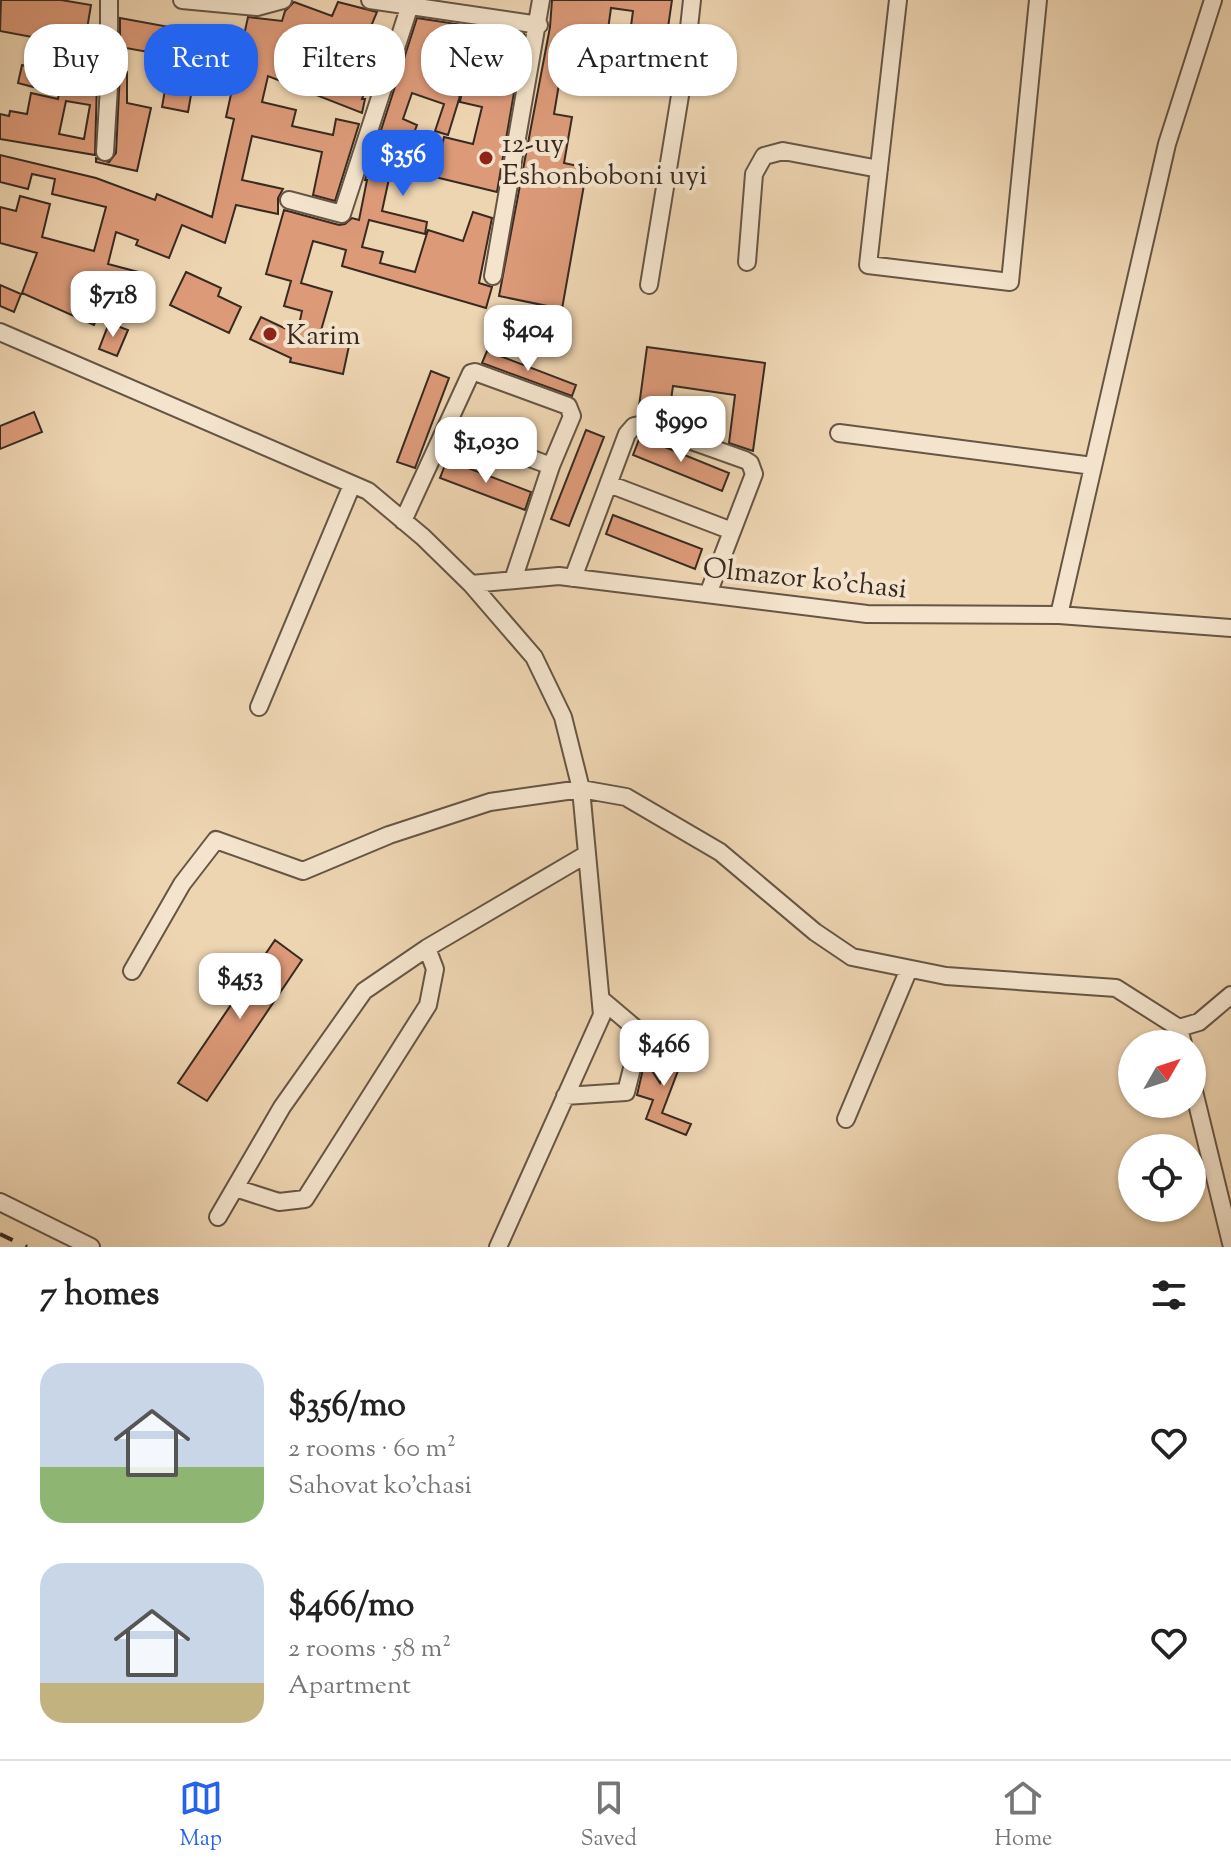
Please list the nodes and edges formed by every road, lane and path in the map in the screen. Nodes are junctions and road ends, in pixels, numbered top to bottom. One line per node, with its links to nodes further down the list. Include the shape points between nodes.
1 (109, 0): 12 (street)
2 (182, 0): 3 (street, via 257,7)
3 (283, 0)
4 (370, 0): 10 (street)
5 (541, 0): 11 (street)
6 (692, 0): 17 (street)
7 (898, 0): 13 (street)
8 (1038, 0): 13 (street, via 1010,282 868,265)
9 (1213, 0): 22 (street, via 1167,144)
10 (410, 5): 11 (street); 14 (street, via 342,214)
11 (539, 25): 16 (street)
12 (105, 152)
13 (879, 169): 15 (street, via 783,151 764,156 754,174)
14 (289, 200)
15 (747, 262)
16 (493, 276)
17 (649, 285)
18 (0, 332): 24 (street)
19 (447, 427): 21 (street); 21 (street, via 464,383 475,372 560,402 572,416); 25 (street)
20 (839, 433): 22 (street)
21 (551, 466): 28 (street)
22 (1093, 466): 31 (street)
23 (609, 484): 26 (street); 26 (street, via 627,434 644,424 745,460 754,474); 27 (street)
24 (352, 485): 25 (street, via 368,491); 33 (street)
25 (403, 521): 29 (street)
26 (732, 531): 30 (street)
27 (573, 578): 28 (street, Olmazor ko'chasi); 30 (street, Olmazor ko'chasi)
28 (513, 580): 29 (street, Olmazor ko'chasi)
29 (471, 584): 34 (street, via 534,657 563,717)
30 (708, 594): 31 (street, Olmazor ko'chasi, via 867,614)
31 (1059, 615): 32 (street, Olmazor ko'chasi)
32 (1231, 628)
33 (259, 707)
34 (581, 789): 35 (street); 37 (street, via 626,797 720,852 852,957); 38 (street, via 490,802 389,835 303,871 216,840 182,884)
35 (587, 854): 36 (street); 40 (street)
36 (427, 948): 46 (street, via 364,991 282,1107); 46 (street, via 435,969 428,1005 305,1199 279,1202)
37 (909, 969): 41 (street, via 1116,988); 45 (street)
38 (132, 971)
39 (1231, 995): 42 (street)
40 (601, 999): 43 (street, via 602,1015); 43 (street, via 641,1033 626,1092)
41 (1173, 1030)
42 (1189, 1030)
43 (565, 1096): 51 (street)
44 (1201, 1118): 49 (street)
45 (846, 1119)
46 (235, 1188): 48 (street)
47 (0, 1202): 50 (street)
48 (218, 1217)
49 (1231, 1243)
50 (91, 1247)
51 (498, 1247)

